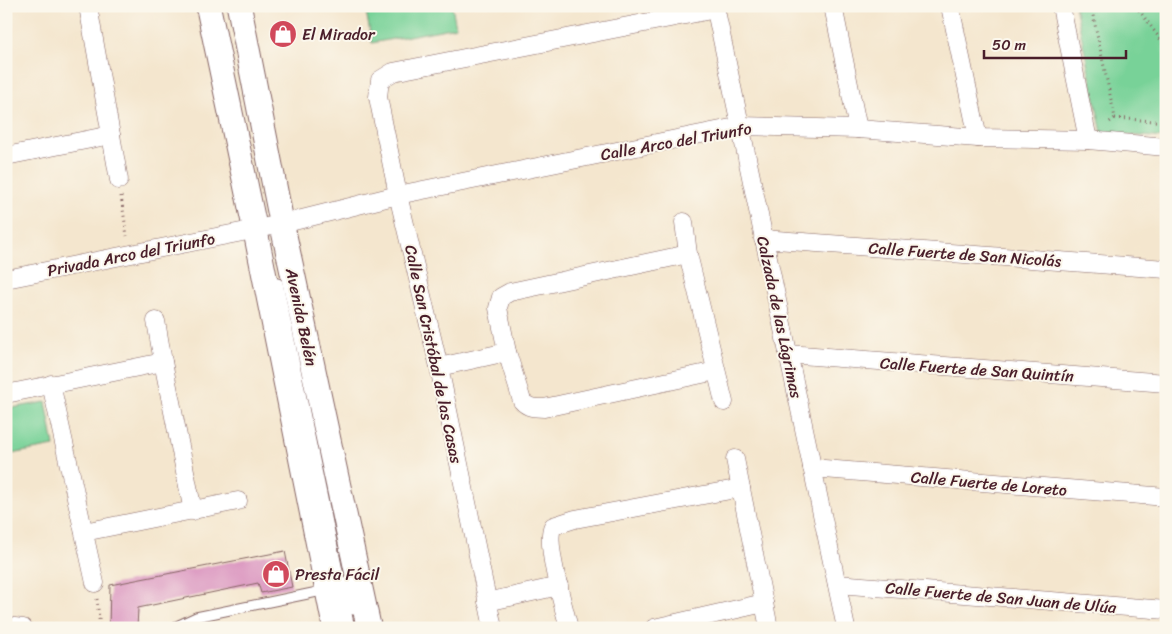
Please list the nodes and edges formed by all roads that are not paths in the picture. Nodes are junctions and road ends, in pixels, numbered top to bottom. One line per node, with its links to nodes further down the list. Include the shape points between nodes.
1 (88, 6): 11 (street)
2 (208, 6): 19 (main road, Avenida Belén)
3 (230, 6): 19 (lane)
4 (240, 6): 19 (main road, Avenida Belén)
5 (833, 6): 10 (street)
6 (950, 6): 12 (street)
7 (1061, 6): 13 (street)
8 (716, 8): 9 (street, Calzada de las Lágrimas); 17 (street, Calle San Cristóbal de las Casas, via 394,72 380,80 378,97)
9 (742, 126): 10 (street, Calle Arco del Triunfo); 17 (street, Calle Arco del Triunfo); 20 (street, Calzada de las Lágrimas)
10 (858, 129): 12 (street, Calle Arco del Triunfo)
11 (111, 135): 15 (street); 16 (street)
12 (978, 138): 13 (street, Calle Arco del Triunfo)
13 (1088, 140): 14 (street, Calle Arco del Triunfo)
14 (1166, 146)
15 (6, 156)
16 (119, 180)
17 (398, 194): 19 (street, Calle Arco del Triunfo); 29 (street, Calle San Cristóbal de las Casas)
18 (684, 222): 21 (street)
19 (268, 226): 24 (street, Privada Arco del Triunfo); 45 (main road, Avenida Belén); 54 (lane, via 338,519); 55 (main road, Avenida Belén)
20 (763, 239): 22 (street, Calle Fuerte de San Nicolás); 27 (street, Calzada de las Lágrimas)
21 (688, 254): 26 (street, via 510,292 501,297 498,308); 30 (street)
22 (1166, 269)
23 (276, 275): 53 (lane)
24 (6, 279)
25 (156, 321): 28 (street)
26 (507, 352): 29 (street); 30 (street, via 522,401 532,408)
27 (788, 354): 31 (street, Calle Fuerte de San Quintín); 36 (street, Calzada de las Lágrimas)
28 (163, 362): 32 (street); 40 (street)
29 (438, 367): 46 (street, Calle San Cristóbal de las Casas)
30 (716, 371): 34 (street)
31 (1166, 383)
32 (52, 384): 33 (street); 41 (street)
33 (6, 394)
34 (724, 402)
35 (735, 459): 37 (street)
36 (812, 468): 38 (street, Calle Fuerte de Loreto); 43 (street, Calzada de las Lágrimas)
37 (741, 488): 44 (street, via 560,522 551,530 550,541); 47 (street)
38 (1166, 497)
39 (238, 501): 40 (street)
40 (193, 511): 41 (street)
41 (84, 532): 42 (street)
42 (95, 584)
43 (837, 584): 48 (street, Calle Fuerte de San Juan de Ulúa); 60 (street, Calzada de las Lágrimas)
44 (559, 586): 46 (street); 57 (street)
45 (328, 590): 51 (lane, via 196,616); 52 (main road, Avenida Belén)
46 (487, 602): 56 (street, Calle San Cristóbal de las Casas)
47 (764, 603): 58 (street); 59 (street)
48 (1166, 610)
49 (6, 626): 50 (street)
50 (23, 628)
51 (172, 628)
52 (335, 628)
53 (350, 628)
54 (357, 628)
55 (369, 628)
56 (493, 628)
57 (568, 628)
58 (654, 628)
59 (770, 628)
60 (846, 628)

